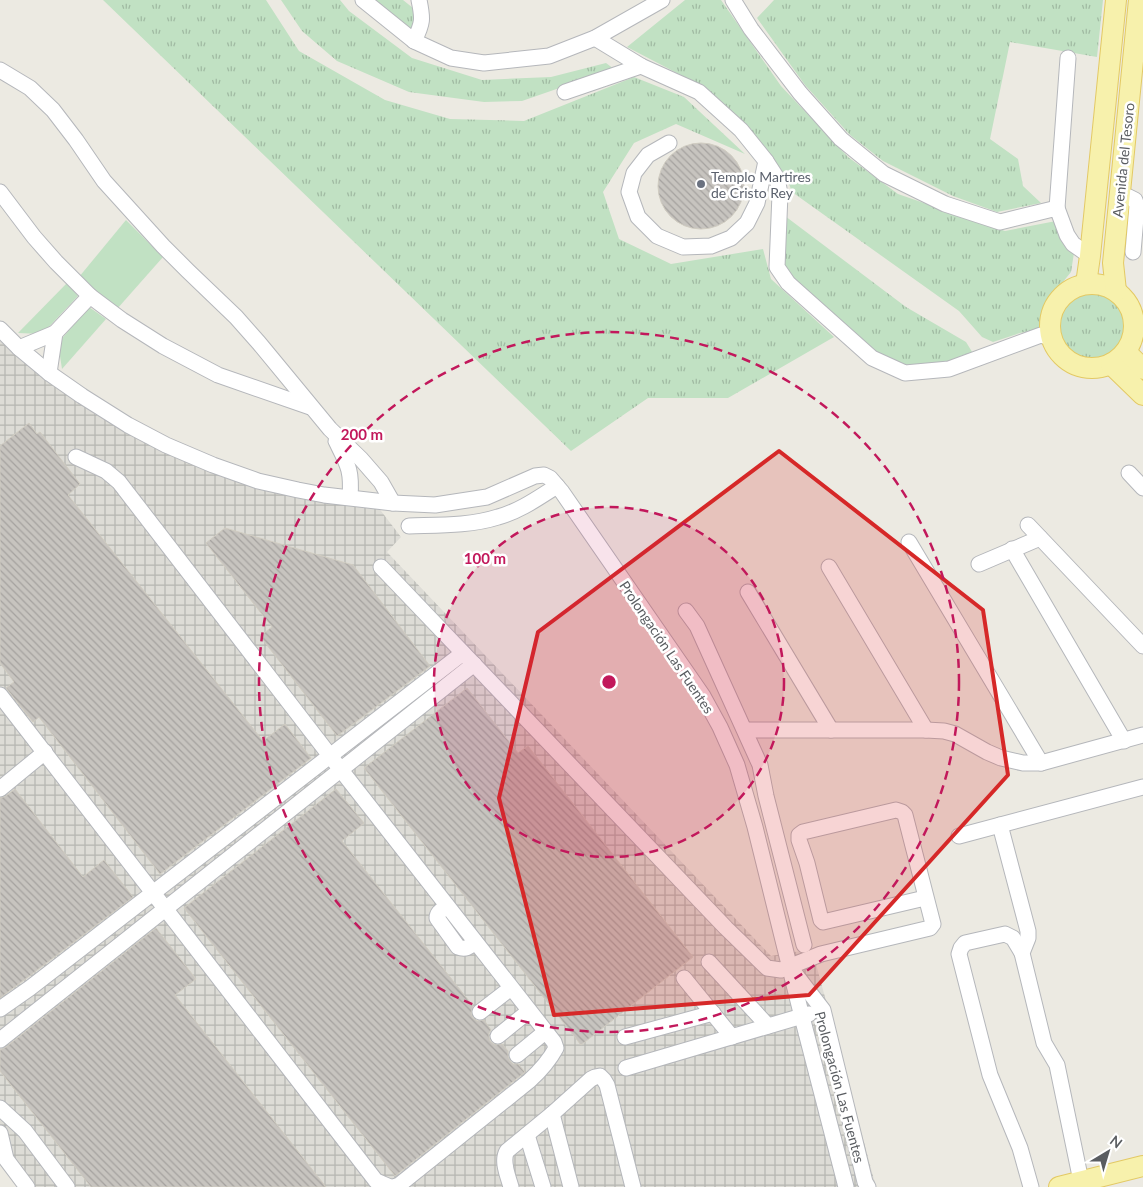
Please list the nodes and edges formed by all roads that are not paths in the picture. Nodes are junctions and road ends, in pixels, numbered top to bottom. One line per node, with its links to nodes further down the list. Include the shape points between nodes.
1 (364, 0): 8 (street)
2 (419, 0): 8 (street, via 421,26)
3 (662, 0): 7 (street)
4 (733, 0): 16 (street, via 800,93 841,139 884,174 945,204 1000,222)
5 (1116, 0): 18 (main road, Avenida del Tesoro)
6 (1139, 0): 17 (main road, Avenida del Tesoro, via 1120,196)
7 (595, 38): 8 (street, via 550,56 484,63 451,58); 10 (street)
8 (414, 41)
9 (1068, 58): 16 (street)
10 (641, 66): 12 (street); 14 (street, via 699,92 740,130)
11 (0, 70): 30 (street, via 30,88 53,110 104,181 163,246 260,343)
12 (565, 92)
13 (669, 143): 14 (street, via 648,155 634,173 629,192 638,217 657,236 683,247 712,246 731,238 747,223 757,203)
14 (766, 160): 24 (street, via 777,178 780,194 777,267 788,283 872,358 905,373 949,369 1040,335)
15 (0, 192): 21 (street, via 34,237)
16 (1057, 208): 18 (street, via 1073,244)
17 (1130, 252): 20 (main road, Avenida del Tesoro, via 1113,263)
18 (1090, 256): 19 (main road, Avenida del Tesoro)
19 (1086, 284): 20 (main road, via 1106,286); 24 (main road, via 1076,286 1057,302 1051,313)
20 (1116, 291): 26 (main road, via 1131,310 1134,323 1133,336)
21 (90, 296): 23 (street); 30 (street, via 163,346 218,374)
22 (0, 329): 25 (street, Prolongación Las Fuentes)
23 (55, 333): 25 (street); 28 (street)
24 (1051, 338): 26 (main road, via 1056,349 1075,365 1099,368)
25 (19, 348): 28 (street, Prolongación Las Fuentes)
26 (1118, 358): 27 (main road); 29 (main road)
27 (1143, 369)
28 (49, 373): 36 (street, Prolongación Las Fuentes, via 128,425 213,465 266,483)
29 (1143, 395)
30 (311, 408): 31 (street)
31 (330, 429): 36 (street, via 349,466); 37 (street, via 381,482)
32 (76, 456): 58 (street, via 106,471 119,482)
33 (1129, 473): 35 (street)
34 (557, 486): 37 (street, Prolongación Las Fuentes, via 544,475 487,497 434,505); 39 (street, via 520,509 499,517 456,524); 71 (street, Prolongación Las Fuentes, via 703,696 720,727 737,765 755,827)
35 (1143, 488)
36 (350, 497): 37 (street, Prolongación Las Fuentes)
37 (393, 503)
38 (1028, 525): 40 (street)
39 (409, 526)
40 (1040, 538): 42 (street); 48 (street)
41 (909, 542): 59 (street)
42 (1012, 549): 43 (street); 56 (street)
43 (979, 564)
44 (382, 567): 49 (street)
45 (829, 567): 54 (street)
46 (748, 592): 53 (street)
47 (686, 611): 52 (street, via 697,626)
48 (1143, 646)
49 (463, 653): 50 (street); 58 (street)
50 (474, 664): 60 (street); 71 (street, via 767,968 780,970)
51 (0, 694): 57 (street)
52 (744, 730): 53 (street); 68 (street, via 760,765)
53 (831, 730): 54 (street)
54 (926, 730): 59 (street, via 955,734 1001,758 1023,763)
55 (1143, 735): 56 (street)
56 (1124, 740): 59 (street)
57 (44, 752): 62 (street); 65 (street)
58 (330, 756): 60 (street); 65 (street)
59 (1042, 762)
60 (341, 770): 67 (street); 73 (street)
61 (1143, 787): 63 (street)
62 (0, 789)
63 (1000, 826): 64 (street); 69 (street, via 1028,931)
64 (959, 836)
65 (153, 893): 67 (street); 74 (street)
66 (926, 898): 66 (street, via 905,815 899,810 799,835 823,922); 71 (street, via 932,927 821,954)
67 (165, 909): 85 (street); 96 (street, via 376,1181)
68 (804, 945)
69 (1022, 953): 93 (street, via 1044,1042 1057,1065); 103 (street, via 1013,938 1005,934 965,943 959,954 990,1075 1020,1148)
70 (709, 962): 80 (street)
71 (789, 966): 76 (street, Prolongación Las Fuentes); 79 (street, Prolongación Las Fuentes)
72 (684, 978): 78 (street)
73 (511, 988): 75 (street); 77 (street)
74 (0, 1009)
75 (529, 1010): 81 (street); 82 (street)
76 (822, 1010): 79 (street); 102 (street, Prolongación Las Fuentes)
77 (480, 1012)
78 (713, 1013): 83 (street); 84 (street)
79 (802, 1017): 80 (street); 101 (street, Prolongación Las Fuentes)
80 (768, 1026): 84 (street)
81 (545, 1032): 86 (street); 96 (street, via 556,1048 536,1075 399,1185)
82 (498, 1036)
83 (625, 1037)
84 (732, 1037): 87 (street)
85 (0, 1040)
86 (517, 1055)
87 (626, 1068)
88 (0, 1108): 95 (street, via 25,1131)
89 (552, 1114): 91 (street); 99 (street); 100 (street, via 595,1076 600,1076 607,1085)
90 (0, 1133): 94 (street, via 6,1159)
91 (527, 1135): 97 (street, via 505,1154); 98 (street)
92 (1143, 1166): 93 (main road)
93 (1081, 1181): 104 (main road)
94 (27, 1187)
95 (67, 1187)
96 (391, 1187)
97 (510, 1187)
98 (543, 1187)
99 (571, 1187)
100 (633, 1187)
101 (846, 1187)
102 (868, 1187)
103 (1031, 1187)
104 (1059, 1187)

